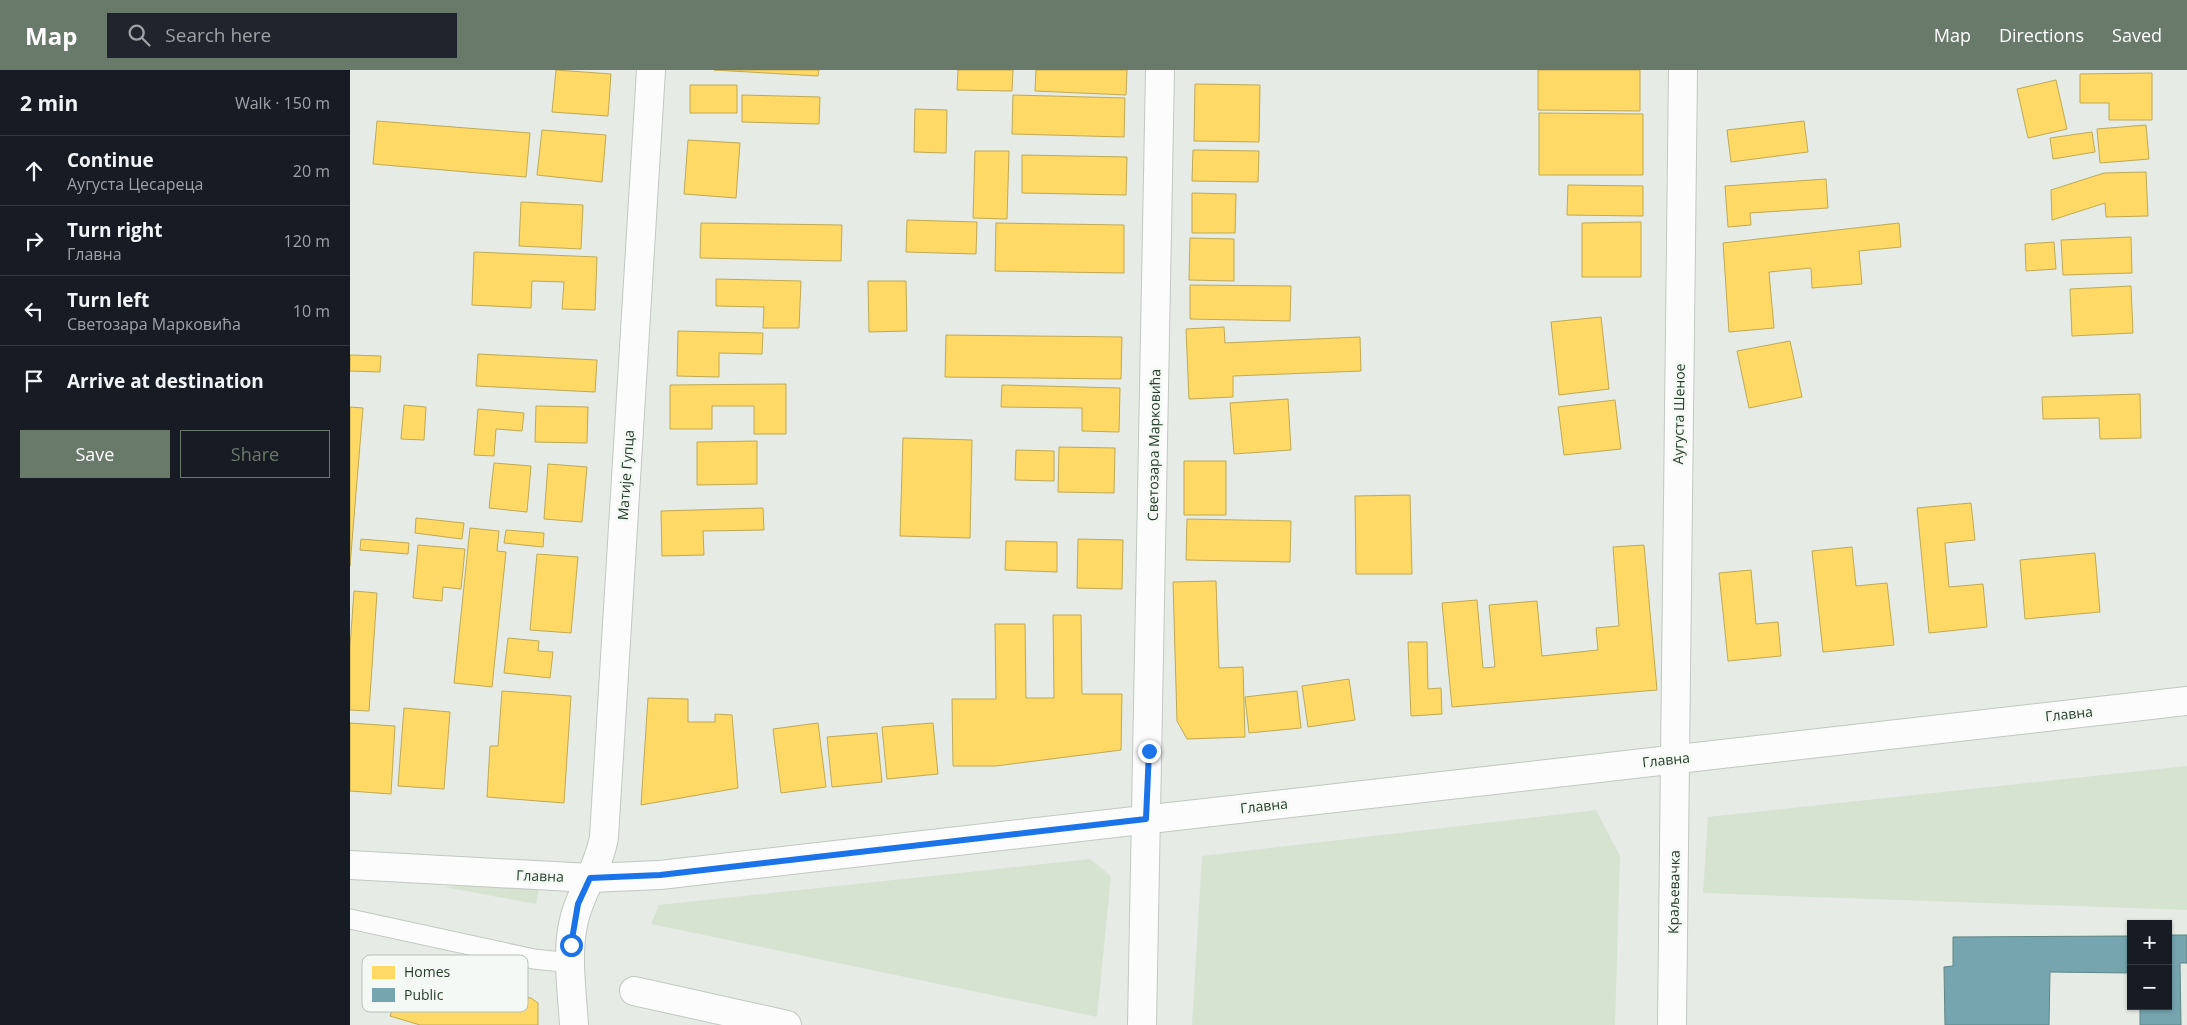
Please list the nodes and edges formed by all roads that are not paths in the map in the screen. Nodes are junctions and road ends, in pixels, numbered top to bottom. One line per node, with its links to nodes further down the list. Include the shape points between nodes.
1 (651, 70): 9 (street, Матије Гупца, via 604,836 598,862)
2 (1160, 70): 7 (street, Светозара Марковића)
3 (1683, 70): 6 (street, Аугуста Шеное)
4 (2187, 692): 5 (street)
5 (2187, 701): 6 (street, Главна)
6 (1675, 759): 7 (street, Главна); 18 (street, Краљевачка)
7 (1146, 819): 9 (street, Главна, via 660,875); 17 (street)
8 (350, 865): 9 (street, Главна)
9 (590, 878): 13 (street, Матије Гупца, via 574,919)
10 (350, 919): 11 (lane)
11 (516, 955)
12 (528, 958): 13 (lane)
13 (572, 963): 15 (street, Матије Гупца)
14 (634, 991): 16 (street)
15 (574, 1025)
16 (787, 1025)
17 (1142, 1025)
18 (1672, 1025)

